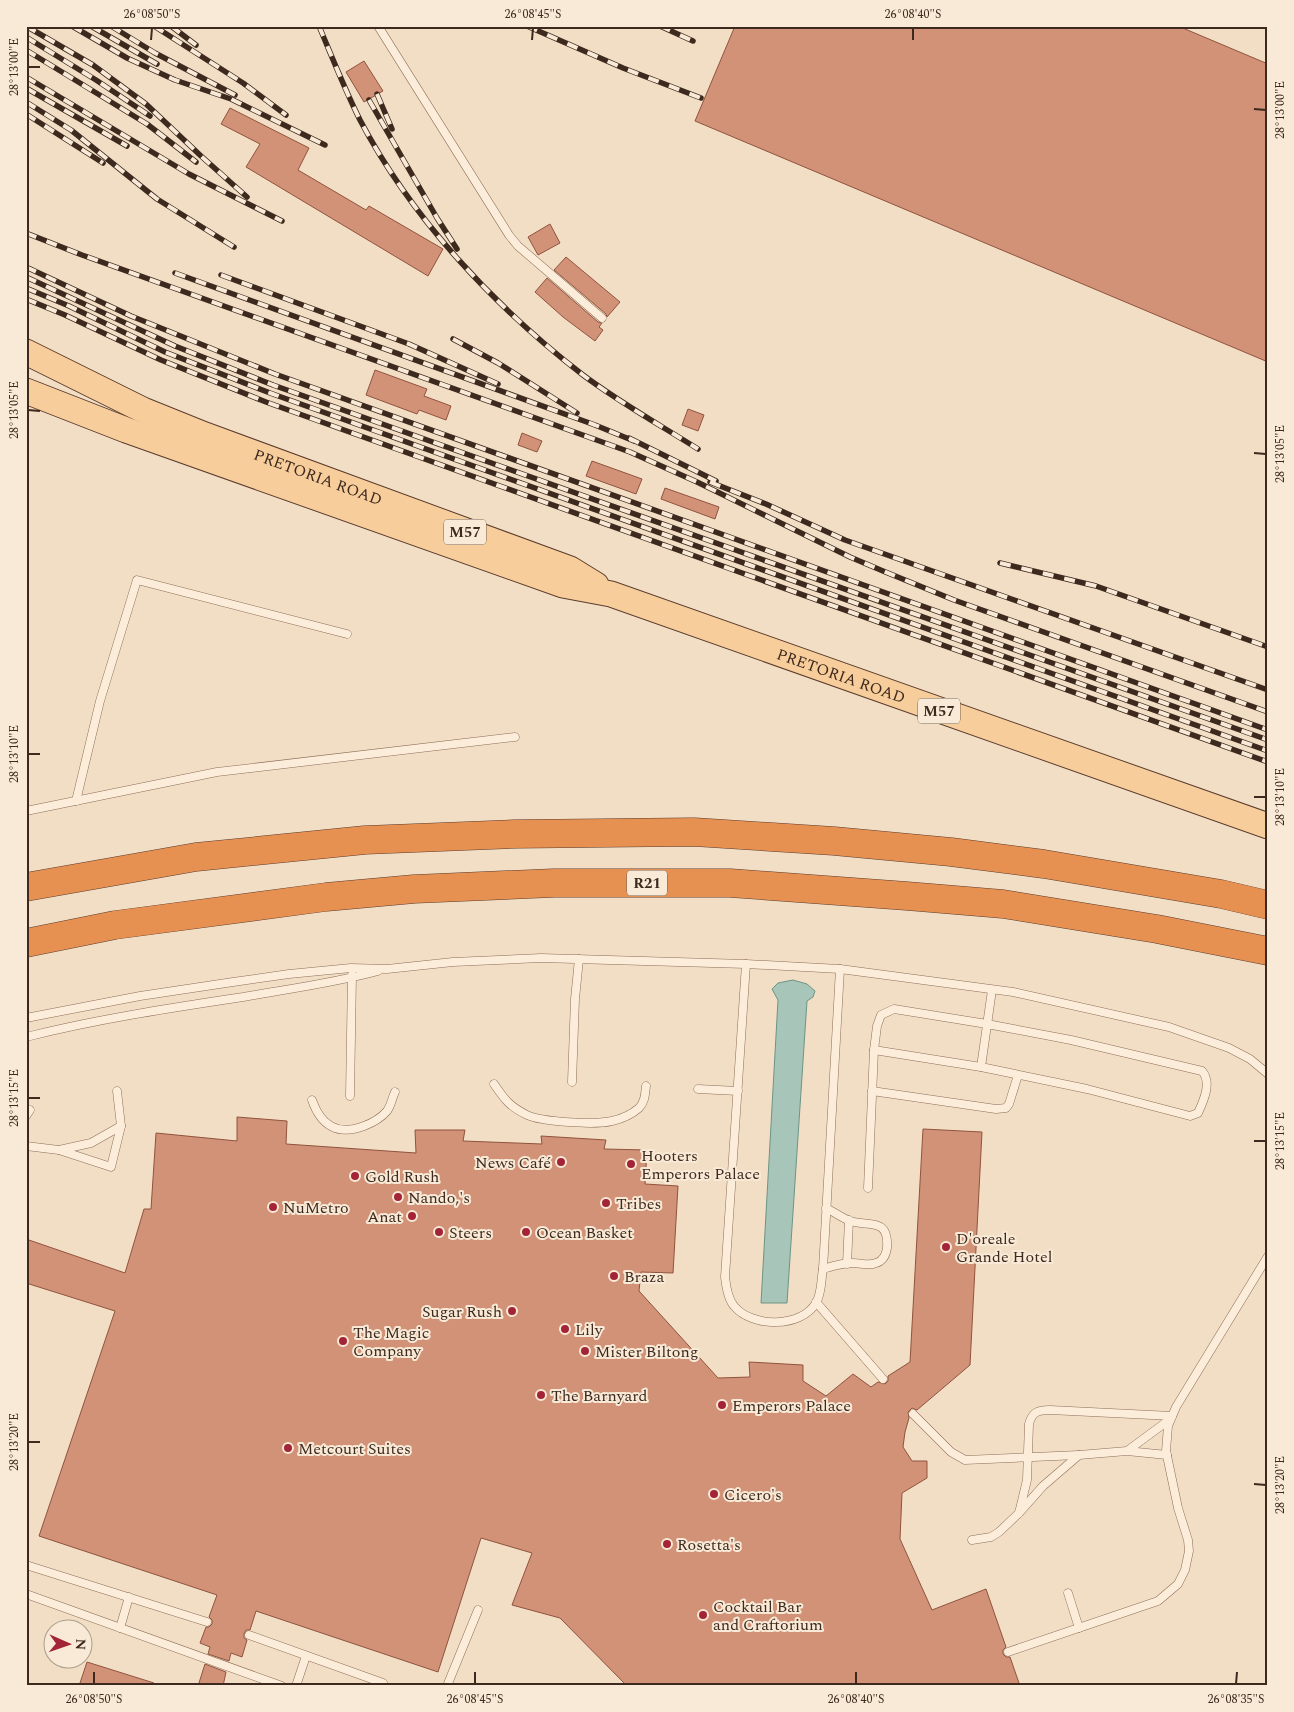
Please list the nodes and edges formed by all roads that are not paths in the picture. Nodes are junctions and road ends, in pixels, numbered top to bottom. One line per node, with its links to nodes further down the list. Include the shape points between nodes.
1 (378, 26): 2 (lane, via 509,235)
2 (602, 318)
3 (26, 352): 5 (main road, PRETORIA ROAD / M57, via 184,427 570,569)
4 (34, 396): 5 (main road, PRETORIA ROAD / M57, via 562,585)
5 (611, 594): 10 (main road, PRETORIA ROAD / M57)
6 (347, 634): 8 (lane, via 137,580 100,700)
7 (515, 737): 8 (lane, via 217,772)
8 (76, 801): 9 (lane)
9 (26, 811)
10 (1268, 826)
11 (26, 887): 12 (highway, via 196,857 365,840 694,832 834,840 1054,865)
12 (1268, 905)
13 (26, 944): 14 (highway, R21, via 115,925 326,896 554,883 730,883 1003,904)
14 (1268, 951)
15 (579, 959): 16 (lane); 18 (lane, via 453,962); 29 (lane)
16 (746, 964): 19 (lane); 34 (lane)
17 (352, 968): 18 (lane); 20 (lane); 22 (lane, via 223,983)
18 (387, 969): 20 (lane)
19 (840, 969): 21 (lane); 43 (lane)
20 (353, 978): 24 (lane, via 111,1018); 37 (lane)
21 (992, 990): 23 (lane); 27 (lane, via 1169,1027 1229,1048)
22 (26, 1018)
23 (986, 1024): 25 (lane, via 894,1009 881,1015); 26 (lane); 28 (lane, via 1202,1071 1208,1082 1198,1113 1190,1116)
24 (26, 1037)
25 (874, 1050): 26 (lane); 35 (lane)
26 (981, 1067): 28 (lane)
27 (1268, 1074)
28 (1018, 1075): 35 (lane, via 1006,1108)
29 (572, 1082)
30 (494, 1084): 31 (lane, via 507,1103 529,1116 585,1123 612,1121 629,1115 644,1102)
31 (646, 1086)
32 (698, 1089): 34 (lane)
33 (117, 1091): 39 (lane)
34 (738, 1091): 48 (lane, via 725,1277 731,1301 735,1308 751,1318 772,1322 797,1319)
35 (872, 1091): 42 (lane)
36 (395, 1092): 38 (lane, via 387,1110 374,1123 352,1131 339,1131 323,1120)
37 (350, 1096)
38 (312, 1100)
39 (121, 1126): 41 (lane, via 91,1143); 41 (lane, via 111,1167)
40 (26, 1146): 41 (lane)
41 (59, 1150)
42 (868, 1188)
43 (826, 1208): 44 (lane); 47 (lane)
44 (849, 1220): 46 (lane); 46 (lane, via 879,1226 885,1231 887,1246 880,1262)
45 (1268, 1256): 51 (lane)
46 (847, 1264): 47 (lane)
47 (822, 1268): 48 (lane)
48 (816, 1302): 49 (lane)
49 (883, 1379)
50 (913, 1414): 55 (lane, via 960,1458)
51 (1171, 1418): 52 (lane); 54 (lane, via 1166,1433); 55 (lane, via 1042,1410 1035,1412 1028,1424)
52 (1126, 1451): 53 (lane); 54 (lane)
53 (1079, 1455): 55 (lane); 56 (lane, via 1042,1486)
54 (1167, 1455): 65 (lane, via 1188,1540 1187,1562 1178,1584 1158,1601)
55 (1028, 1458): 56 (lane, via 1027,1480)
56 (1019, 1513): 57 (lane, via 991,1536)
57 (972, 1540)
58 (26, 1564): 61 (lane)
59 (1068, 1593): 65 (lane)
60 (26, 1594): 64 (lane)
61 (129, 1597): 63 (lane); 64 (lane)
62 (478, 1610): 72 (lane)
63 (207, 1622)
64 (120, 1628): 70 (lane)
65 (1079, 1628): 67 (lane)
66 (249, 1635): 68 (lane)
67 (1008, 1652)
68 (306, 1656): 69 (lane); 71 (lane)
69 (383, 1683)
70 (282, 1686)
71 (296, 1686)
72 (447, 1686)

